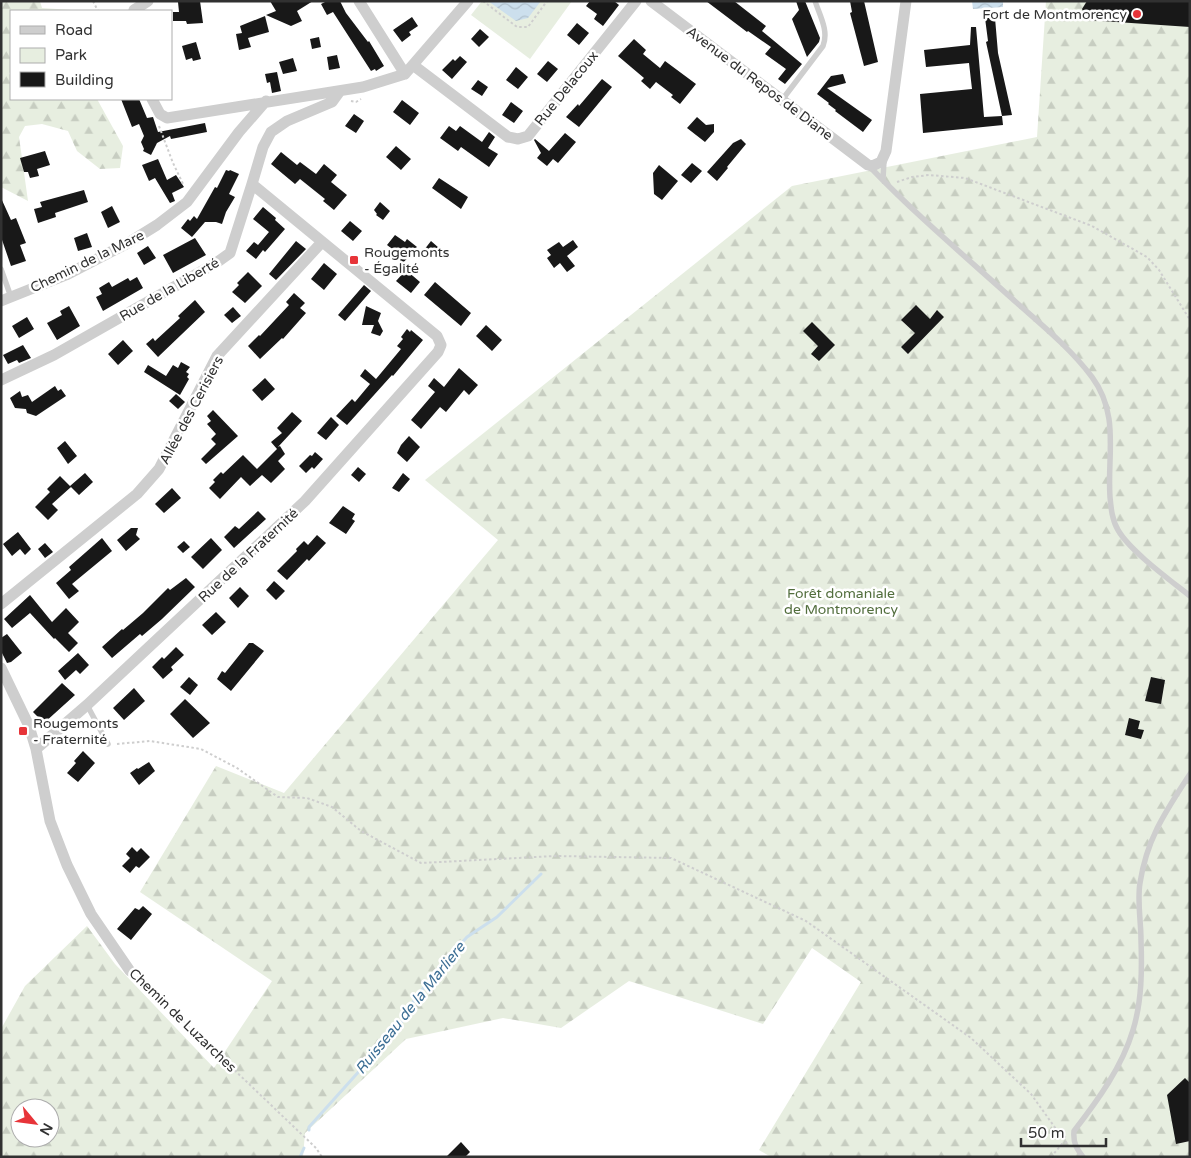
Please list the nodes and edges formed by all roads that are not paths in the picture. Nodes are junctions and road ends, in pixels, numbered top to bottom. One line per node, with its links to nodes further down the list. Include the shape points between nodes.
1 (148, 1): 8 (street)
2 (358, 1): 10 (street)
3 (468, 1): 9 (street)
4 (636, 1): 9 (street, Rue Delacoux, via 528,136 518,139 508,136)
5 (651, 1): 13 (street, Avenue du Repos de Diane)
6 (815, 1): 13 (lane, via 826,38)
7 (906, 1): 15 (street)
8 (134, 7)
9 (412, 64): 10 (street)
10 (405, 74): 11 (street)
11 (340, 91): 14 (street); 18 (street, Rue de la Liberté, via 332,102 287,120 271,132)
12 (153, 100): 14 (street, via 160,114 167,118)
13 (782, 100): 16 (street, Avenue du Repos de Diane)
14 (266, 101): 21 (street, Chemin de la Mare, via 187,202 157,225 66,274)
15 (884, 157): 16 (street, via 878,165); 17 (lane)
16 (868, 165): 17 (lane)
17 (885, 183): 23 (lane, via 1066,347 1093,378 1109,414 1110,488 1117,530)
18 (252, 184): 19 (street); 22 (street, Rue de la Liberté, via 230,253 54,355)
19 (322, 242): 24 (street, Allée des Cerisiers, via 218,356 159,469 138,494); 26 (street, Rue de la Fraternité, via 437,336 441,345 438,352 305,501)
20 (1, 269): 21 (lane)
21 (6, 299)
22 (1, 380)
23 (1190, 596)
24 (1, 604)
25 (1, 668): 28 (street, Chemin de Luzarches, via 29,726)
26 (87, 705): 27 (lane); 28 (street, Rue de la Fraternité)
27 (108, 744)
28 (36, 749): 30 (street, Chemin de Luzarches, via 50,821 67,865 91,914)
29 (1190, 774): 31 (lane, via 1154,831 1144,862 1140,885 1142,962 1139,1006 1133,1031 1118,1066 1074,1131 1076,1148)
30 (130, 971)
31 (1083, 1157)

